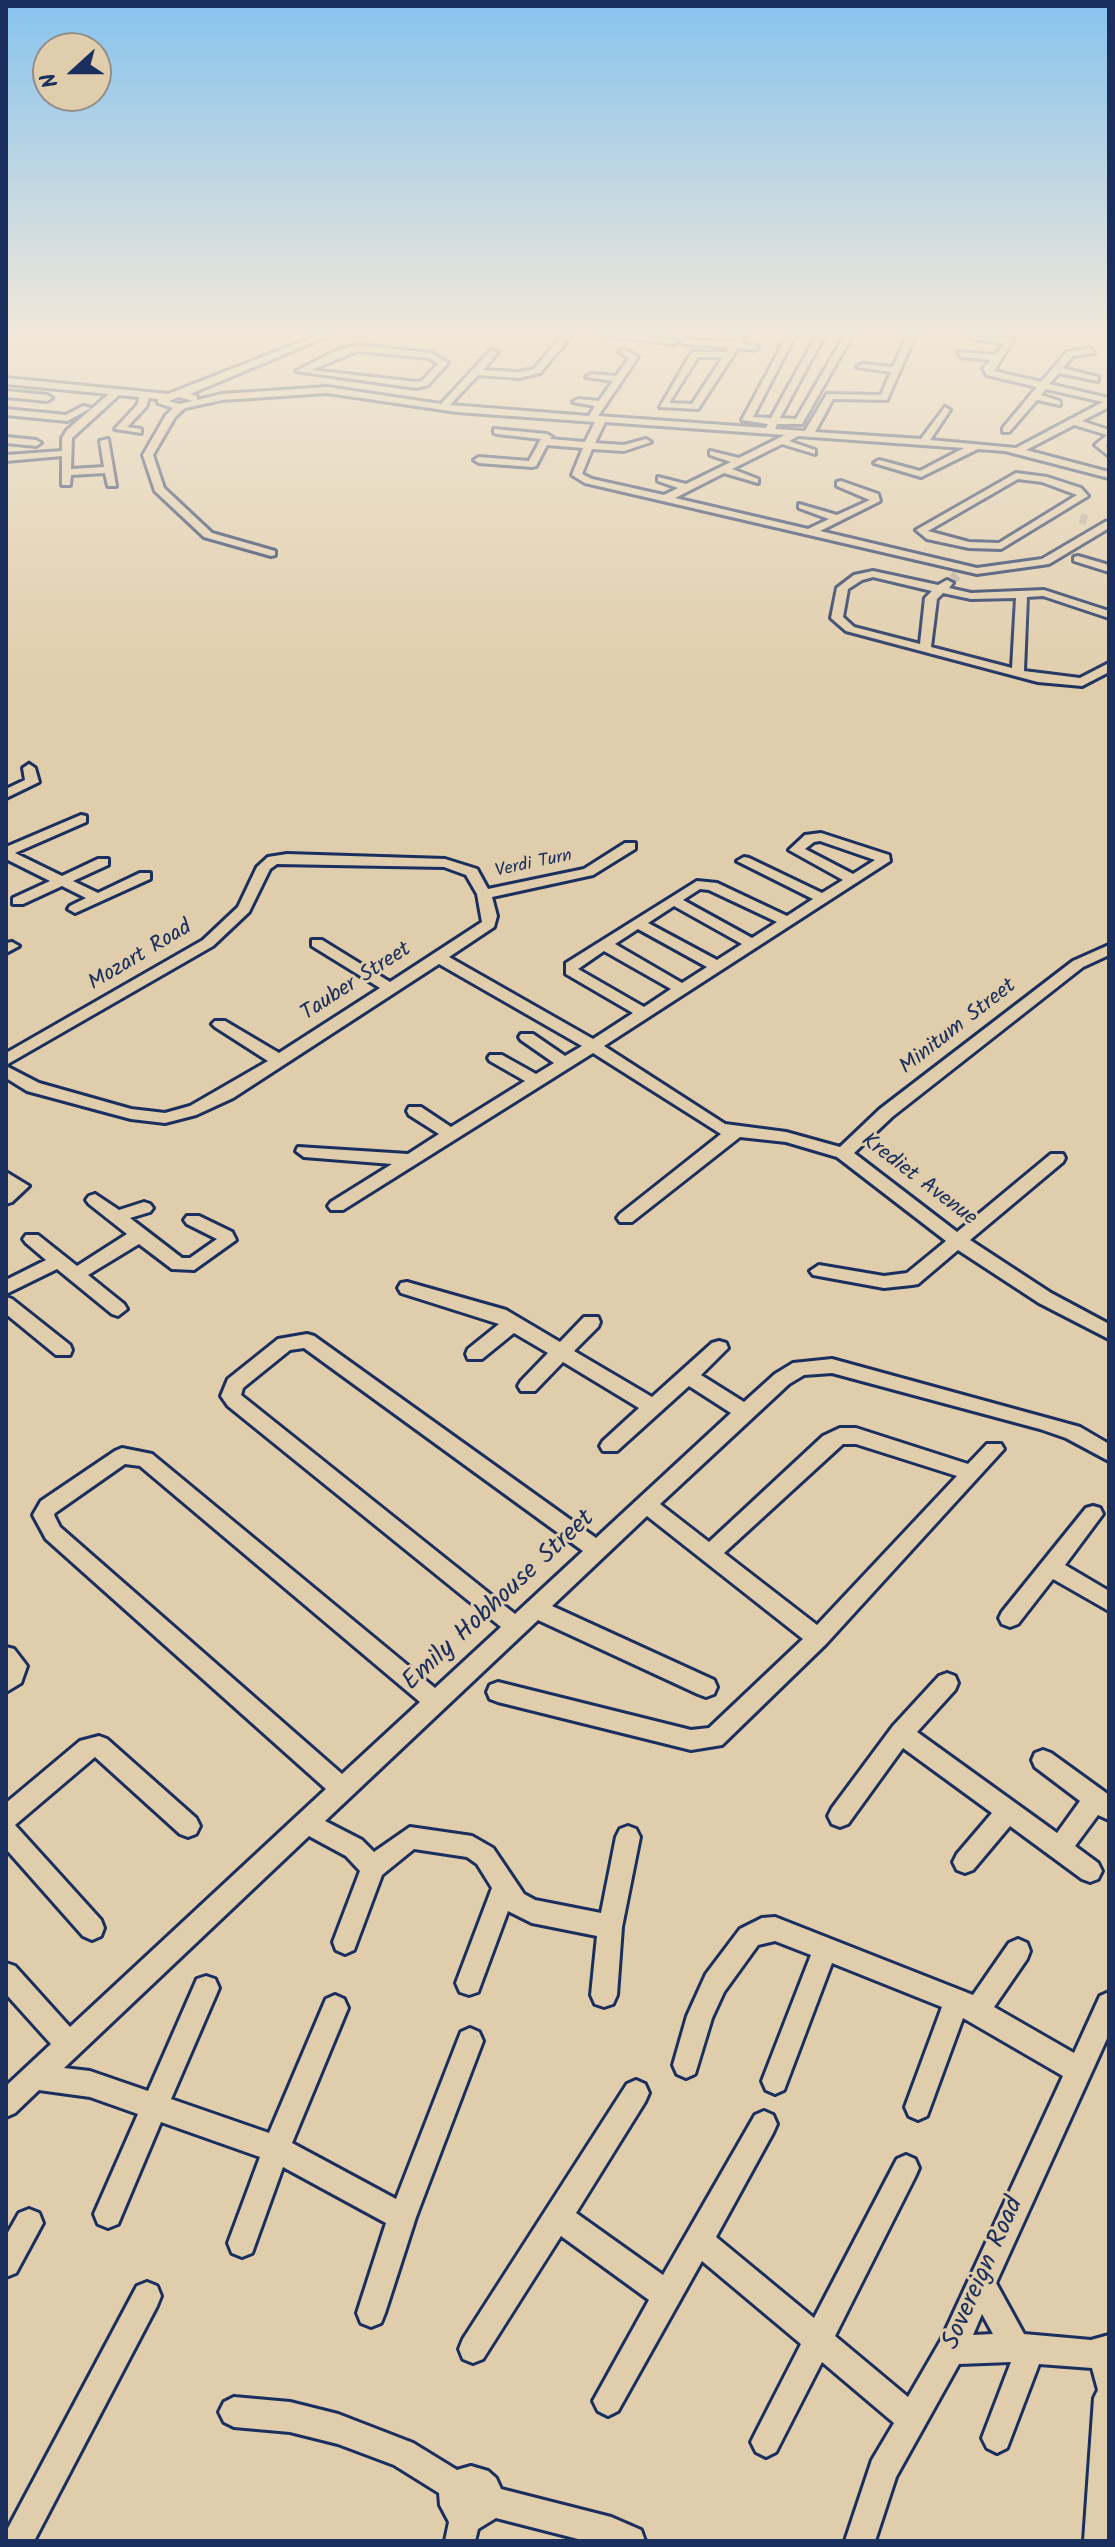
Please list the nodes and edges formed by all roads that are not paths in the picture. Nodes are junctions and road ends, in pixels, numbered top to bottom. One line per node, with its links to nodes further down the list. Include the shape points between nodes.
1 (45, 455): 11 (street)
2 (68, 455): 16 (street, via 67,478)
3 (107, 455): 16 (street)
4 (148, 455): 32 (street, via 159,489 208,535)
5 (537, 455): 15 (street)
6 (584, 455): 25 (street, via 577,470 581,478)
7 (719, 455): 13 (street)
8 (757, 455): 13 (street)
9 (958, 455): 14 (street, via 921,474)
10 (1036, 455): 18 (street)
11 (6, 458)
12 (479, 460): 15 (street)
13 (742, 462): 17 (street)
14 (879, 463)
15 (532, 464): 19 (street)
16 (110, 470): 22 (street)
17 (725, 470): 21 (street); 24 (street)
18 (1109, 475)
19 (534, 477)
20 (662, 479): 24 (street)
21 (754, 481)
22 (112, 484)
23 (841, 484): 28 (street, via 875,498)
24 (687, 488): 25 (street)
25 (664, 499): 31 (street)
26 (803, 506): 28 (street)
27 (1066, 513): 27 (street, via 1001,546 969,545 921,530 1016,476 1083,493)
28 (838, 519): 31 (street)
29 (1087, 520): 30 (street)
30 (1108, 526): 35 (street, via 1032,566)
31 (810, 532): 35 (street)
32 (271, 553)
33 (1078, 559): 34 (street)
34 (1109, 569)
35 (949, 576): 36 (street, via 976,596); 38 (street, via 931,598); 38 (street, via 873,574 843,588 837,618 843,626)
36 (1022, 594): 37 (street, via 1044,593); 40 (street)
37 (1109, 615)
38 (925, 648): 40 (street)
39 (1109, 667): 40 (street, via 1078,682)
40 (1018, 673)
41 (29, 768): 42 (street, via 32,782)
42 (6, 794)
43 (81, 819): 45 (street)
44 (630, 846): 51 (street, Verdi Turn, via 588,872)
45 (6, 853): 49 (street)
46 (744, 861): 53 (street)
47 (103, 862): 49 (street)
48 (145, 876): 52 (street)
49 (61, 880): 52 (street); 55 (street)
50 (854, 880): 50 (street, via 884,856 821,837 796,848); 53 (street)
51 (484, 894): 63 (street, Tauber Street, via 489,924); 72 (street, Mozart Road, via 472,872 445,863 287,858 270,862 244,909 208,943)
52 (97, 898): 56 (street)
53 (823, 899): 57 (street)
54 (673, 900): 57 (street, via 697,885 712,886); 58 (street); 61 (street)
55 (18, 901)
56 (75, 909)
57 (787, 921): 61 (street)
58 (637, 923): 60 (street); 64 (street)
59 (317, 943): 65 (street)
60 (603, 944): 66 (street); 67 (street, via 570,969)
61 (752, 944): 64 (street)
62 (1109, 949): 81 (street, Minitum Street, via 1078,964 886,1113)
63 (438, 957): 65 (street, Tauber Street); 70 (street, Krediet Avenue)
64 (717, 966): 66 (street)
65 (392, 989): 73 (street, Tauber Street)
66 (682, 989): 67 (street)
67 (644, 1013): 70 (street)
68 (220, 1024): 73 (street)
69 (527, 1037): 74 (street)
70 (592, 1045): 74 (street); 78 (street, Krediet Avenue, via 708,1122)
71 (496, 1058): 76 (street)
72 (6, 1060)
73 (278, 1060): 75 (street, Tauber Street, via 196,1110 165,1118 74,1100 33,1087)
74 (564, 1063): 76 (street)
75 (6, 1071)
76 (536, 1081): 79 (street)
77 (415, 1111): 79 (street)
78 (735, 1132): 81 (street, Krediet Avenue, via 786,1137); 90 (street)
79 (452, 1135): 83 (street)
80 (304, 1151): 83 (street)
81 (843, 1153): 94 (street, Krediet Avenue)
82 (1057, 1158): 94 (street)
83 (411, 1160): 87 (street)
84 (6, 1178): 85 (street, via 20,1186)
85 (6, 1198)
86 (95, 1200): 89 (street)
87 (337, 1206)
88 (144, 1208): 89 (street)
89 (115, 1217): 92 (street)
90 (626, 1218)
91 (193, 1220): 92 (street, via 227,1240 194,1264 178,1265)
92 (138, 1236): 97 (street)
93 (32, 1239): 95 (street)
94 (956, 1240): 96 (street, via 912,1279 899,1283); 104 (street, Krediet Avenue)
95 (58, 1261): 97 (street); 98 (street)
96 (819, 1271)
97 (75, 1275): 101 (street)
98 (6, 1288)
99 (407, 1288): 103 (street, via 483,1308)
100 (6, 1304): 106 (street)
101 (118, 1309)
102 (591, 1322): 107 (street)
103 (513, 1323): 107 (street); 108 (street)
104 (1109, 1332)
105 (719, 1348): 109 (street)
106 (63, 1350)
107 (563, 1351): 110 (street); 111 (street)
108 (475, 1354)
109 (688, 1376): 111 (street); 112 (street)
110 (528, 1386)
111 (651, 1406): 113 (street)
112 (745, 1412): 115 (street, Emily Hobhouse Street, via 782,1379 816,1364 1073,1432); 117 (street, Emily Hobhouse Street)
113 (610, 1446)
114 (994, 1449): 116 (street)
115 (1109, 1453)
116 (972, 1473): 120 (street, via 856,1436 840,1436); 126 (street)
117 (646, 1504): 119 (street, Emily Hobhouse Street); 120 (street)
118 (1093, 1514): 121 (street)
119 (597, 1550): 123 (street, Emily Hobhouse Street); 125 (street, via 307,1341 285,1344 235,1384 235,1401)
120 (709, 1555): 126 (street)
121 (1051, 1567): 122 (street); 124 (street)
122 (1109, 1602)
123 (534, 1608): 125 (street, Emily Hobhouse Street); 130 (street)
124 (1010, 1618)
125 (515, 1626): 132 (street, Emily Hobhouse Street)
126 (818, 1638): 131 (street, via 714,1738 704,1741)
127 (6, 1656): 128 (street, via 16,1666)
128 (6, 1682)
129 (947, 1683): 133 (street)
130 (706, 1687)
131 (498, 1692)
132 (435, 1701): 135 (street, Emily Hobhouse Street); 135 (street, via 145,1459 122,1456 56,1498 43,1515 53,1533)
133 (901, 1733): 137 (street); 138 (street)
134 (1043, 1760): 136 (street)
135 (342, 1789): 140 (street, Emily Hobhouse Street)
136 (1102, 1804): 144 (street)
137 (1008, 1812): 144 (street); 145 (street)
138 (840, 1816)
139 (6, 1818): 141 (street, via 88,1748 99,1746)
140 (307, 1823): 146 (street, via 354,1848); 162 (street, Emily Hobhouse Street)
141 (188, 1826)
142 (6, 1832): 150 (street)
143 (628, 1837): 149 (street)
144 (1059, 1849): 147 (street)
145 (965, 1862)
146 (373, 1868): 148 (street, via 402,1841 419,1838 472,1847 485,1856); 151 (street)
147 (1090, 1871)
148 (504, 1889): 149 (street, via 532,1911); 155 (street)
149 (610, 1927): 157 (street)
150 (92, 1928)
151 (345, 1942)
152 (825, 1950): 158 (street, via 907,1978); 163 (street, via 775,1929 749,1937 715,1983); 166 (street)
153 (1018, 1951): 158 (street)
154 (6, 1975): 162 (street)
155 (469, 1983)
156 (206, 1988): 169 (street)
157 (604, 1995)
158 (967, 2006): 164 (street); 170 (street)
159 (335, 2008): 172 (street)
160 (1107, 2013): 164 (street, Sovereign Road)
161 (470, 2041): 175 (street)
162 (68, 2044): 165 (street, Emily Hobhouse Street)
163 (686, 2065)
164 (1077, 2069): 181 (street, Sovereign Road)
165 (36, 2077): 168 (street, Emily Hobhouse Street); 169 (street, via 90,2084)
166 (775, 2081)
167 (636, 2093): 176 (street)
168 (6, 2104)
169 (153, 2106): 172 (street); 174 (street)
170 (918, 2107)
171 (764, 2124): 178 (street)
172 (276, 2149): 175 (street); 179 (street)
173 (906, 2168): 185 (street)
174 (108, 2214)
175 (402, 2217): 184 (street)
176 (560, 2218): 183 (street); 186 (street)
177 (29, 2223): 180 (street)
178 (699, 2241): 183 (street); 185 (street)
179 (242, 2243)
180 (6, 2263)
181 (981, 2284): 187 (street); 188 (street, Sovereign Road)
182 (147, 2296): 199 (street)
183 (668, 2296): 192 (street)
184 (371, 2313)
185 (816, 2341): 194 (street); 196 (street)
186 (473, 2349)
187 (1023, 2349): 188 (street); 189 (street); 195 (street)
188 (951, 2350): 194 (street, Sovereign Road)
189 (1106, 2350): 190 (street)
190 (1109, 2382)
191 (1109, 2398): 201 (street)
192 (608, 2401)
193 (234, 2412): 197 (street, via 290,2417 403,2453)
194 (911, 2418): 198 (street, Sovereign Road, via 883,2471)
195 (997, 2438)
196 (766, 2442)
197 (468, 2512): 200 (street, via 611,2532)
198 (867, 2539)
199 (18, 2541)
200 (630, 2541)
201 (1099, 2541)

